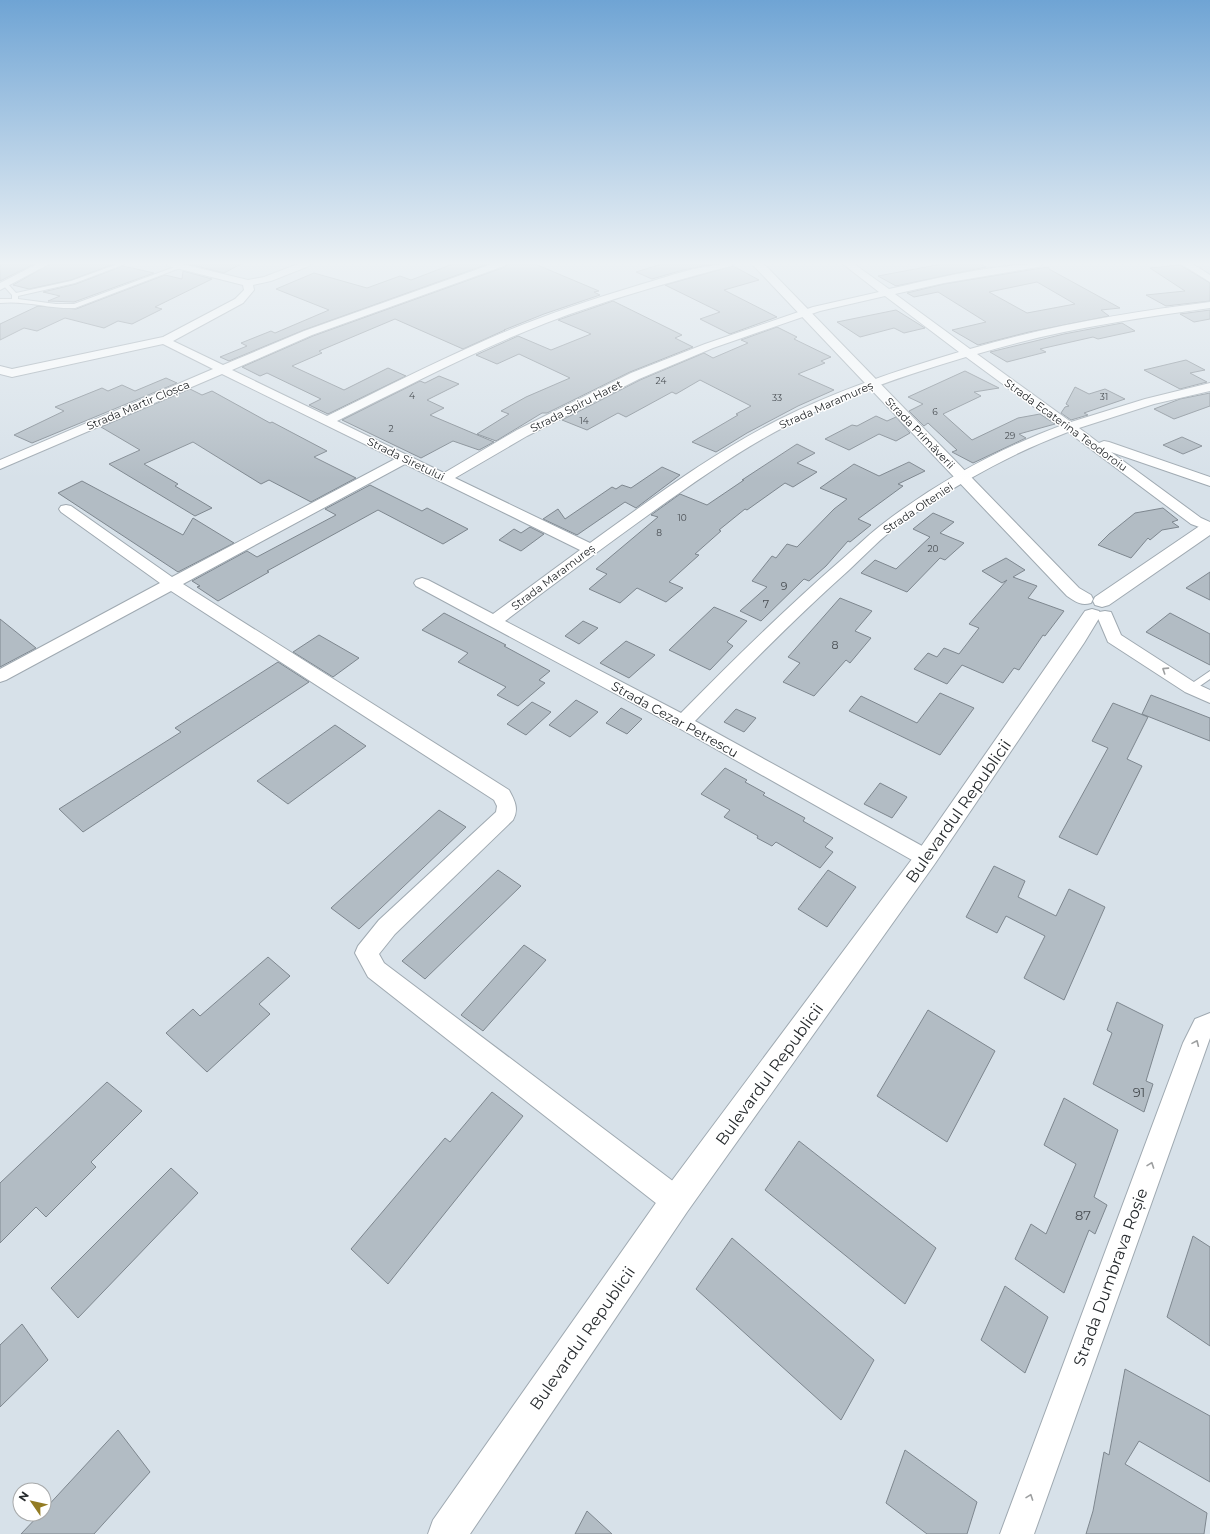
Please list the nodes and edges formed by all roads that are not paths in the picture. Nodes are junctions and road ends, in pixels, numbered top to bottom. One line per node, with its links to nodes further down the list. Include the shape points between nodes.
1 (173, 336): 8 (street)
2 (306, 336): 10 (street, Strada Martir Cloșca)
3 (507, 336): 16 (street)
4 (740, 336): 23 (street, Strada Spiru Haret, via 635,376 522,433)
5 (828, 336): 14 (main road, Strada Primăverii)
6 (946, 336): 9 (street, Strada Ecaterina Teodoroiu)
7 (1031, 336): 9 (street, Strada Maramureș)
8 (167, 340): 10 (street, Strada Siretului, via 171,346); 12 (street)
9 (968, 352): 14 (street, Strada Maramureș); 17 (street, Strada Ecaterina Teodoroiu)
10 (222, 369): 16 (street, Strada Siretului); 20 (street, Strada Martir Cloșca)
11 (0, 370): 12 (street)
12 (12, 373): 13 (street)
13 (0, 379)
14 (873, 383): 24 (main road, Strada Primăverii); 28 (street, Strada Maramureș, via 802,413 744,444 692,477)
15 (1210, 387): 17 (street, Strada Olteniei, via 1126,408)
16 (328, 420): 19 (street, Strada Siretului)
17 (1070, 428): 18 (street, Strada Ecaterina Teodoroiu); 24 (street, Strada Olteniei, via 1029,444)
18 (1085, 439): 21 (street); 22 (street, Strada Ecaterina Teodoroiu)
19 (404, 459): 23 (street, Strada Siretului); 30 (street)
20 (0, 465)
21 (1163, 466): 22 (street); 25 (street)
22 (1137, 477): 27 (street, Strada Ecaterina Teodoroiu)
23 (445, 478): 28 (street, Strada Siretului)
24 (963, 478): 31 (main road, Strada Primăverii, via 1073,592); 37 (street, Strada Olteniei, via 891,525 805,600)
25 (1210, 482)
26 (66, 509): 30 (street)
27 (1209, 527): 31 (main road, Bulevardul Republicii)
28 (590, 550): 32 (street, Strada Maramureș)
29 (422, 583): 32 (street, Strada Cezar Petrescu)
30 (171, 584): 34 (street); 40 (street, via 502,795 507,806 506,815 387,927 366,953 376,970)
31 (1096, 608): 35 (street, one-way to 31, via 1114,638); 38 (main road, Bulevardul Republicii)
32 (494, 621): 37 (street, Strada Cezar Petrescu)
33 (1210, 674): 35 (lane)
34 (0, 676)
35 (1191, 688): 36 (street)
36 (1210, 697)
37 (683, 722): 38 (street, Strada Cezar Petrescu)
38 (926, 858): 40 (main road, Bulevardul Republicii)
39 (1210, 1024): 42 (street, Strada Dumbrava Roșie, one-way to 39, via 1196,1043 1203,1027)
40 (676, 1201): 41 (main road, Bulevardul Republicii)
41 (447, 1534)
42 (1017, 1534)

